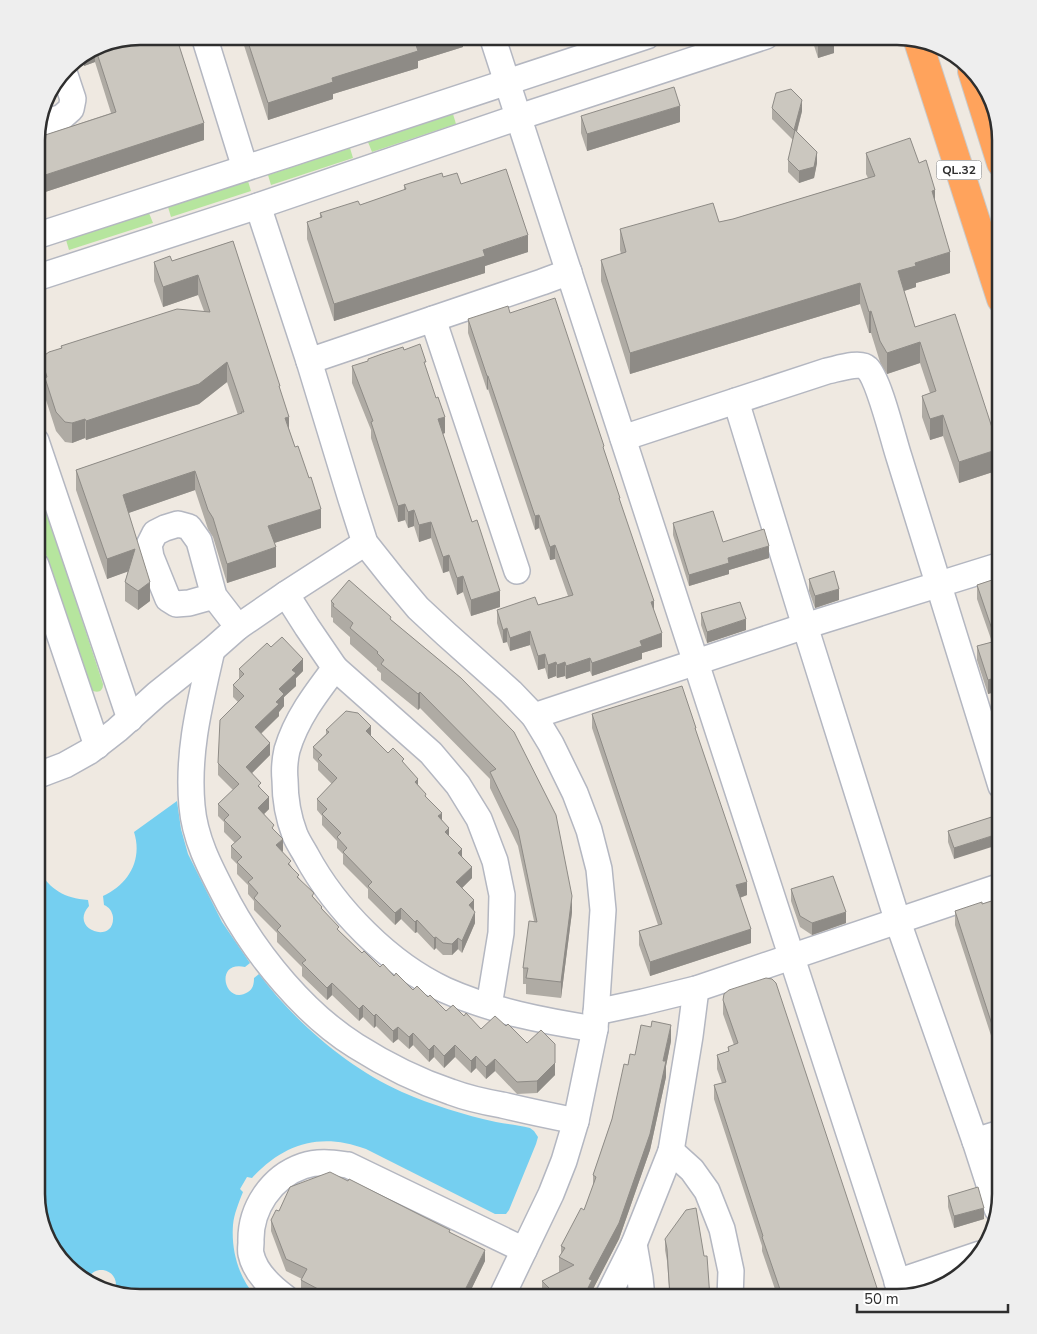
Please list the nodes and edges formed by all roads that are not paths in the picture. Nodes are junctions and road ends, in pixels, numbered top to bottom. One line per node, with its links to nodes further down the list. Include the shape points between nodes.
1 (207, 45): 12 (street)
2 (495, 45): 7 (street)
3 (620, 45): 7 (street)
4 (739, 45): 9 (street)
5 (920, 48): 15 (highway, QL.32)
6 (67, 80): 10 (street, via 73,98 71,109 62,117)
7 (507, 83): 9 (street); 12 (street)
8 (978, 92): 11 (highway, QL.32)
9 (519, 117): 13 (street); 16 (street)
10 (47, 122)
11 (991, 133)
12 (245, 168): 14 (street)
13 (258, 206): 17 (street); 19 (street)
14 (45, 233)
15 (992, 271)
16 (569, 272): 18 (street); 21 (street)
17 (45, 275)
18 (433, 319): 19 (street); 25 (street)
19 (309, 361): 23 (street)
20 (736, 401): 21 (street); 26 (street, via 827,371 860,365 867,368 887,415); 30 (street)
21 (623, 438): 33 (street)
22 (45, 468): 36 (street)
23 (366, 543): 28 (street); 35 (street, via 418,608)
24 (992, 569): 26 (street)
25 (517, 571)
26 (939, 585): 30 (street); 38 (street)
27 (45, 592): 37 (street)
28 (286, 594): 31 (street); 34 (street)
29 (214, 596): 31 (street)
30 (805, 626): 33 (street); 41 (street)
31 (238, 627): 32 (street)
32 (212, 650): 36 (street); 46 (street, via 196,718 190,781 192,809 200,845 211,869 252,942 272,970 321,1020 354,1046 390,1066 452,1093)
33 (696, 662): 35 (street); 42 (street)
34 (334, 668): 44 (street, via 431,753 458,785 479,819 495,861 502,895 501,933); 44 (street, via 297,724 287,751 285,800 295,835 338,904 392,957 445,990)
35 (534, 716): 45 (street, via 575,793 599,869 603,910)
36 (130, 719): 37 (street)
37 (97, 746): 39 (street)
38 (992, 757)
39 (45, 773)
40 (992, 889): 41 (street)
41 (898, 922): 42 (street); 48 (street)
42 (792, 957): 43 (street); 59 (street)
43 (696, 989): 45 (street, via 643,1002); 49 (street)
44 (489, 1006): 45 (street, via 552,1022)
45 (595, 1020): 46 (street)
46 (576, 1121): 52 (street, via 551,1194)
47 (992, 1135): 48 (street)
48 (975, 1141): 50 (street)
49 (671, 1151): 51 (street); 58 (street, via 692,1170 707,1191 722,1229 731,1271)
50 (992, 1194)
51 (634, 1244): 56 (street); 57 (street)
52 (524, 1250): 54 (street, via 348,1165 323,1162 288,1172 275,1182 255,1213 251,1254 259,1273); 55 (street)
53 (964, 1261): 59 (street)
54 (273, 1289)
55 (504, 1289)
56 (612, 1289)
57 (641, 1289)
58 (730, 1289)
59 (900, 1289)

